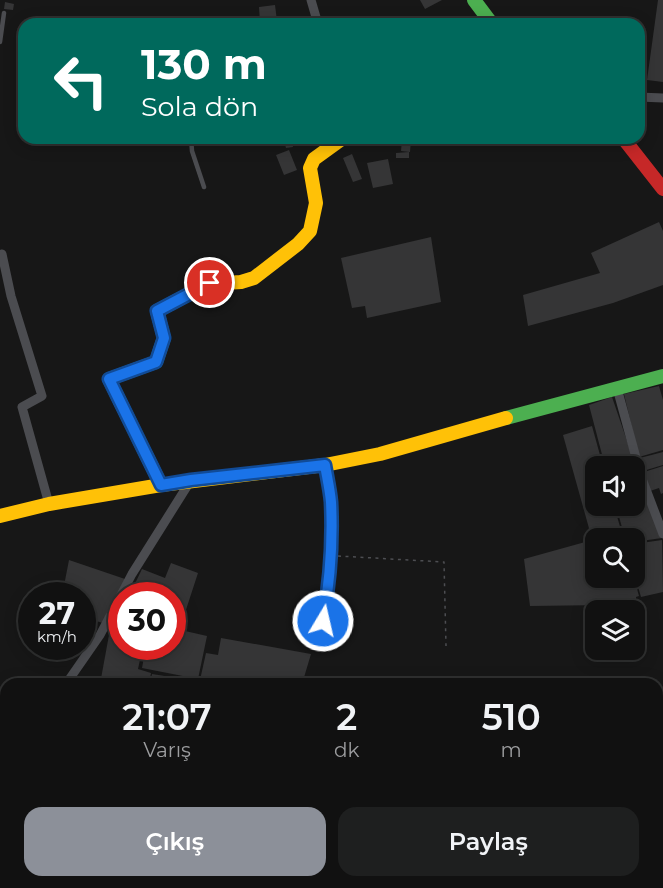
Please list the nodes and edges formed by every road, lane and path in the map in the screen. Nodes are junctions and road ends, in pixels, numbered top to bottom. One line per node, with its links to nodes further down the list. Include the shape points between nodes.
1 (311, 0): 4 (street)
2 (474, 0): 5 (street)
3 (4, 13): 6 (lane)
4 (316, 18)
5 (488, 18)
6 (0, 42)
7 (645, 96): 8 (street)
8 (663, 98)
9 (191, 144): 12 (lane)
10 (337, 144): 19 (street, via 314,159 310,168 316,202 309,231 298,244 254,278 210,283 157,311 164,338 156,362 109,379)
11 (628, 144): 13 (street)
12 (204, 187)
13 (663, 189)
14 (2, 254): 20 (street, via 42,396 22,407)
15 (663, 376): 16 (street)
16 (617, 388): 17 (street, via 380,454); 22 (street, via 641,476)
17 (325, 465): 18 (street); 23 (street)
18 (191, 480): 19 (street); 26 (street, via 132,574 100,635)
19 (161, 485): 20 (street)
20 (49, 504): 21 (street)
21 (0, 516)
22 (663, 534)
23 (331, 555): 24 (street); 25 (path, via 444,562)
24 (323, 621)
25 (446, 646)
26 (70, 678)

